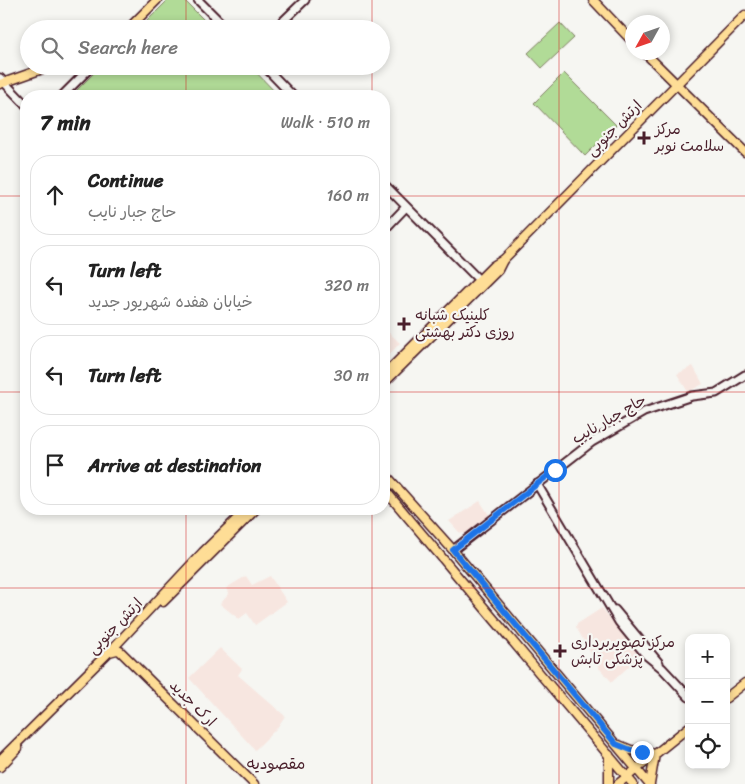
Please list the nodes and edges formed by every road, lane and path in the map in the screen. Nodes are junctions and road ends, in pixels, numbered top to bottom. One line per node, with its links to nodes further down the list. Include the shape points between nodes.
1 (157, 0): 6 (main road)
2 (198, 0): 7 (street)
3 (305, 0): 8 (street)
4 (593, 0): 9 (main road)
5 (745, 15): 15 (main road, ارتش جنوبی)
6 (137, 20)
7 (218, 20)
8 (284, 20)
9 (625, 33)
10 (652, 60): 15 (main road)
11 (23, 75): 14 (main road)
12 (83, 75): 16 (street)
13 (273, 75): 17 (street)
14 (1, 82): 18 (street)
15 (676, 85): 19 (main road); 23 (main road, ارتش جنوبی)
16 (68, 90)
17 (287, 90)
18 (20, 99)
19 (745, 152)
20 (390, 190): 21 (street)
21 (406, 207): 22 (street); 24 (street)
22 (390, 224)
23 (503, 260): 24 (main road, ارتش جنوبی); 27 (main road, ارتش جنوبی, via 498,270)
24 (479, 280): 25 (main road, ارتش جنوبی)
25 (390, 369)
26 (745, 375): 29 (street, حاج جبار نایب, via 716,393 692,396 644,412 592,442)
27 (390, 377)
28 (390, 479): 31 (main road)
29 (537, 484): 35 (street, حاج جبار نایب); 39 (street, via 614,615 632,640)
30 (390, 496): 32 (main road)
31 (412, 502): 32 (main road, via 406,502); 35 (main road)
32 (402, 510): 45 (main road)
33 (242, 515): 37 (main road, ارتش جنوبی)
34 (250, 515): 36 (main road, ارتش جنوبی, via 121,644)
35 (453, 550): 43 (main road)
36 (120, 651): 37 (main road); 50 (main road, ارک جدید)
37 (109, 652): 42 (main road, ارتش جنوبی)
38 (745, 683): 40 (main road)
39 (685, 693)
40 (730, 695)
41 (685, 730): 44 (main road)
42 (23, 737): 46 (main road, ارتش جنوبی); 47 (main road, via 17,750)
43 (616, 744): 44 (main road); 48 (main road)
44 (655, 754): 48 (main road); 54 (main road)
45 (609, 755): 49 (main road); 51 (main road)
46 (0, 760)
47 (0, 767)
48 (637, 768): 49 (main road); 54 (main road)
49 (627, 776): 52 (main road); 53 (main road)
50 (254, 784)
51 (609, 784)
52 (618, 784)
53 (633, 784)
54 (650, 784)

